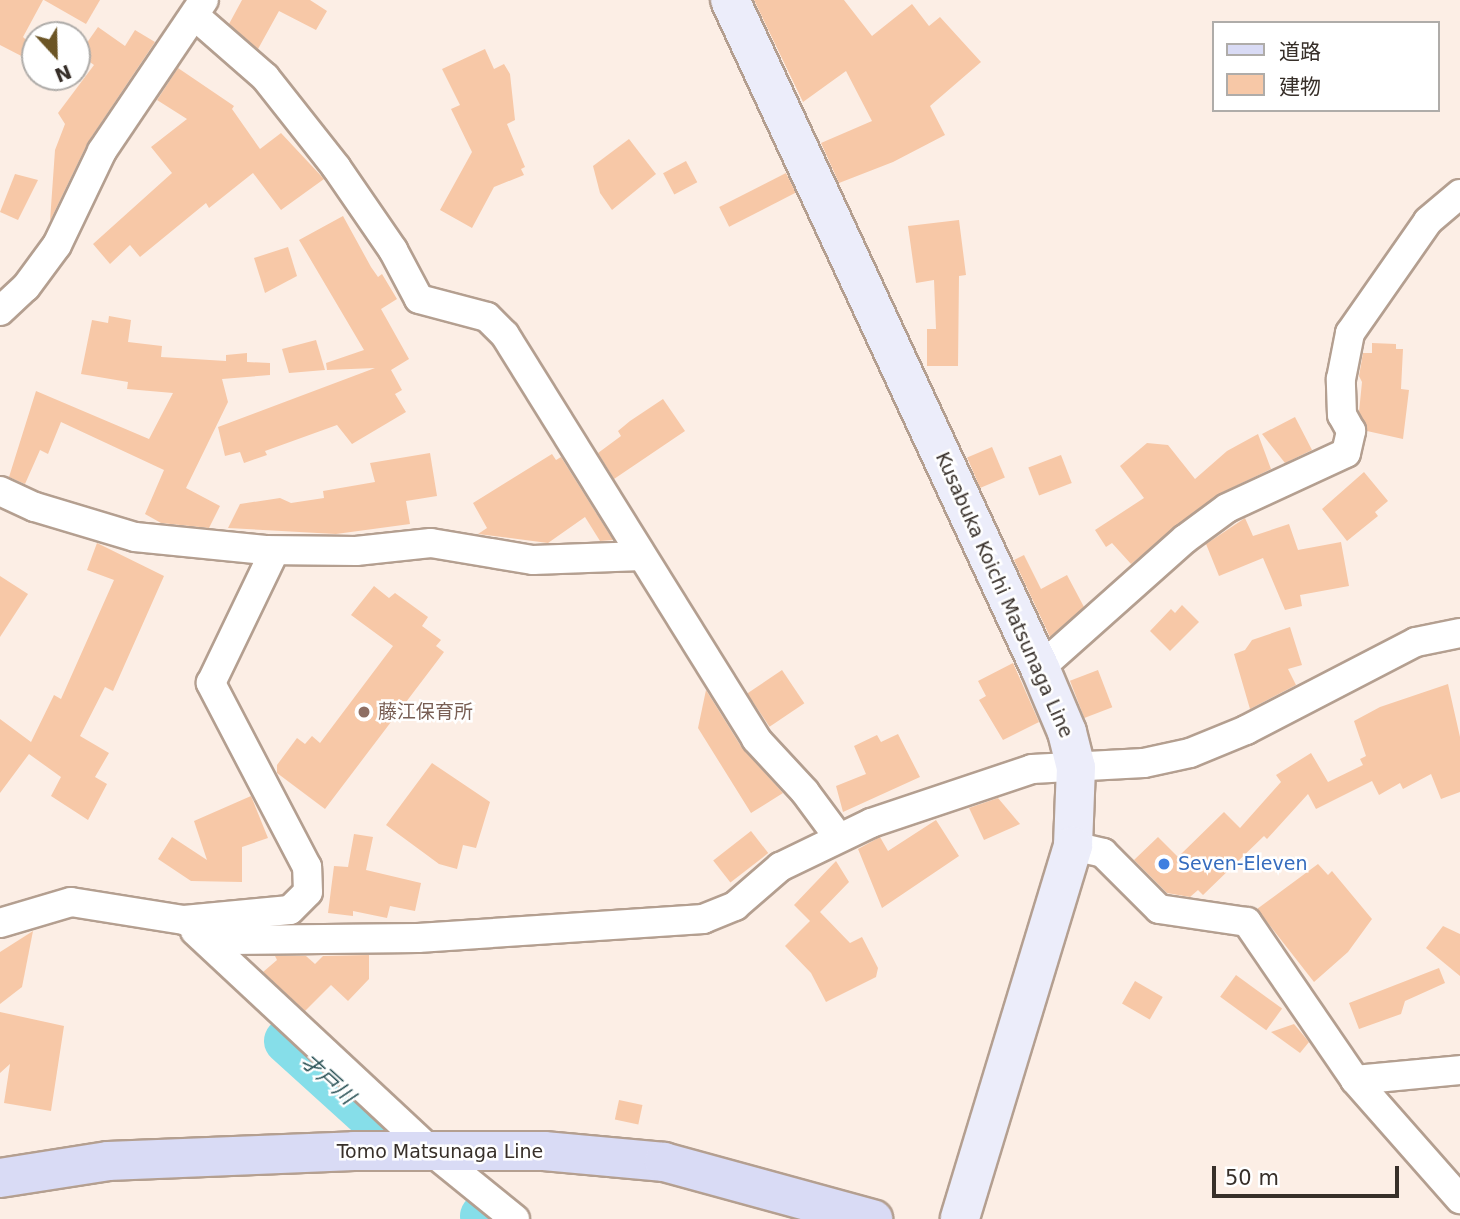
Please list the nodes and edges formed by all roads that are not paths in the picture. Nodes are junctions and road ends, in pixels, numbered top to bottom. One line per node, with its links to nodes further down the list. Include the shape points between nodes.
1 (730, 0): 9 (main road, Kusabuka Koichi Matsunaga Line)
2 (200, 8): 4 (street, via 102,151 57,244 26,287); 7 (street, via 265,77 321,147 393,250 419,299 487,317 505,335)
3 (1460, 194): 9 (street, via 1428,221 1350,333 1341,379 1342,415 1350,431 1346,453 1227,508 1185,539)
4 (0, 311)
5 (0, 491): 6 (street, via 35,507 135,537)
6 (265, 550): 7 (street, via 356,551 431,543 533,560); 13 (street, via 274,552 211,682 307,867 308,892 290,910)
7 (642, 556): 11 (street, via 713,663 756,739)
8 (1460, 633): 10 (street, via 1405,647 1246,730 1190,752 1144,763)
9 (1040, 668): 10 (main road, Kusabuka Koichi Matsunaga Line, via 1068,732)
10 (1076, 766): 11 (street, via 1032,769); 12 (main road, Kusabuka Koichi Matsunaga Line)
11 (839, 838): 13 (street, via 780,867 735,906 703,919 418,938 230,940)
12 (1073, 846): 16 (street, via 1103,853 1158,909 1247,922); 22 (main road, Kusabuka Koichi Matsunaga Line)
13 (184, 920): 14 (street, via 71,902); 17 (street)
14 (0, 923)
15 (1460, 1070): 16 (street)
16 (1355, 1080): 19 (street)
17 (431, 1151): 18 (main road, Tomo Matsunaga Line, via 108,1161); 20 (street); 21 (main road, Tomo Matsunaga Line, via 544,1151 664,1163)
18 (0, 1178)
19 (1460, 1199)
20 (515, 1219)
21 (873, 1219)
22 (960, 1219)

